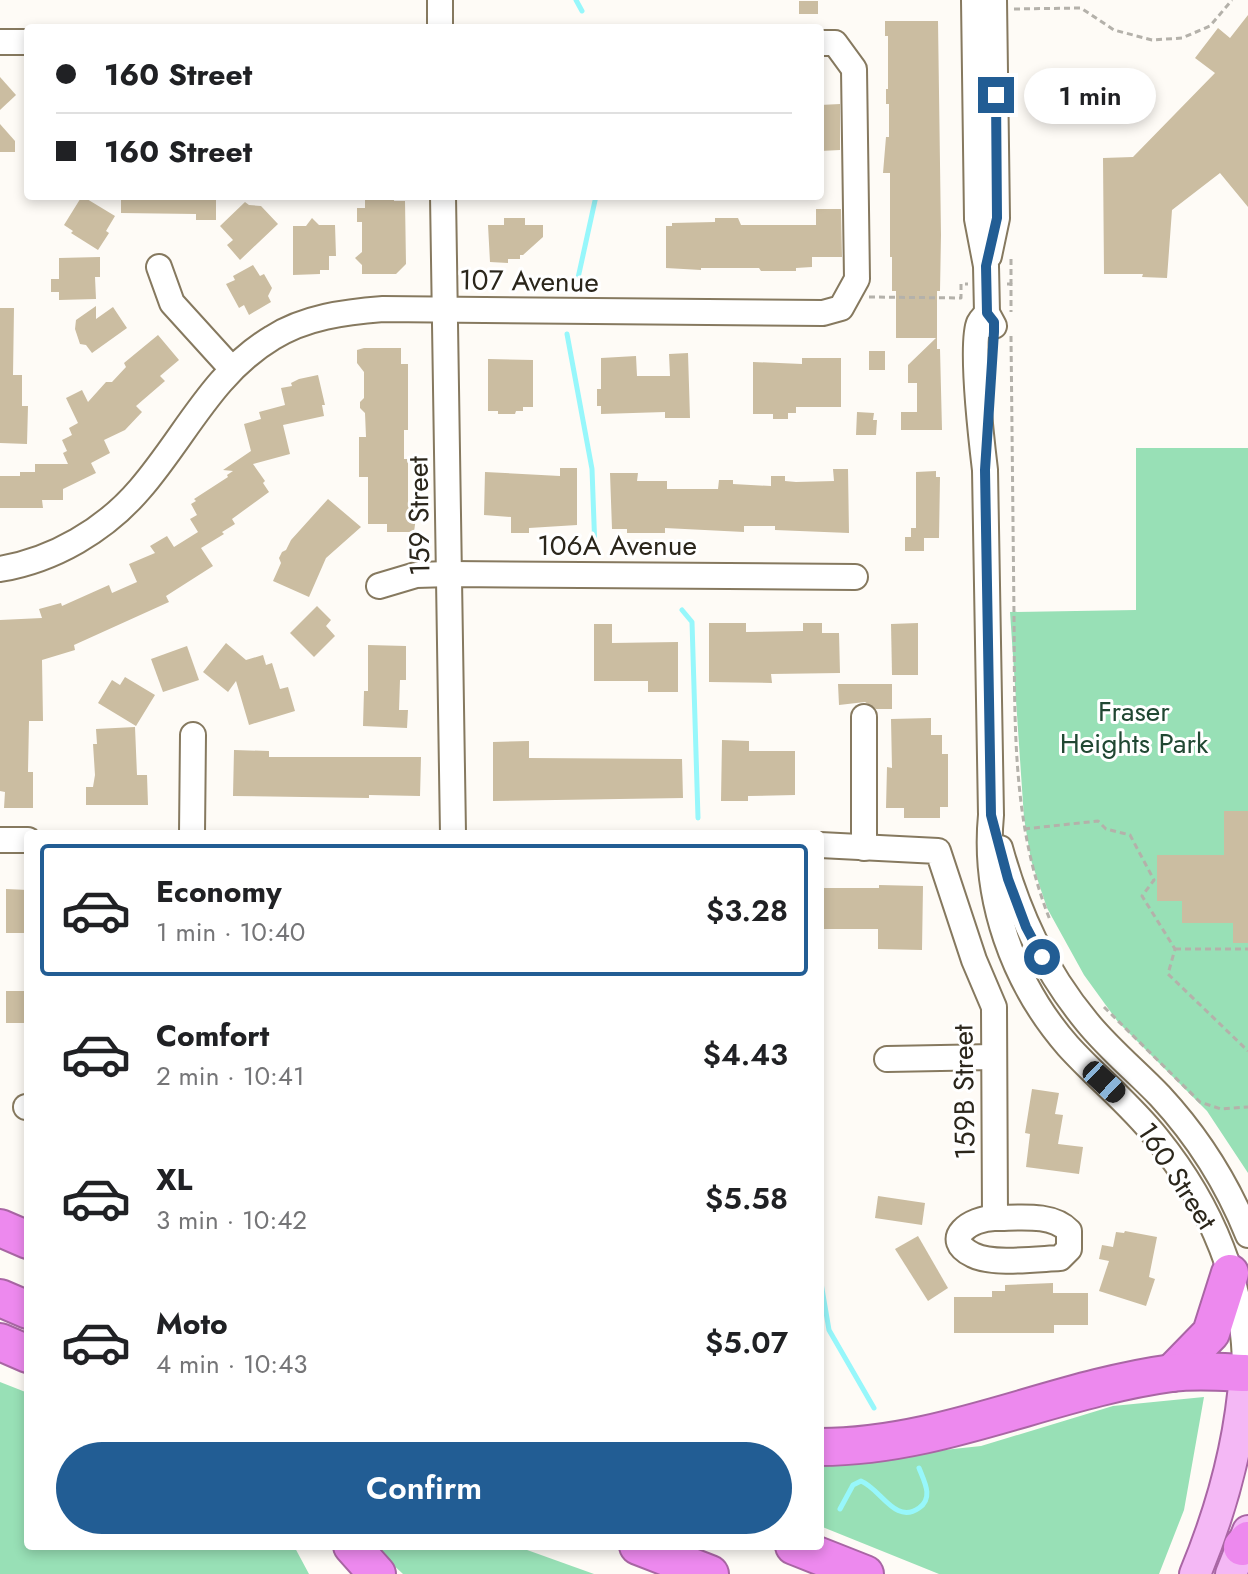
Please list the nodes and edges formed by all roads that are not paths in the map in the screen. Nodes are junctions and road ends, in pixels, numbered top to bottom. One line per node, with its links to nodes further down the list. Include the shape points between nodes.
1 (440, 0): 4 (street)
2 (976, 0): 8 (street, via 985,9 986,93); 11 (street, 160 Street, via 977,219)
3 (1002, 4): 8 (street, 160 Street)
4 (440, 24)
5 (0, 42): 6 (street)
6 (24, 42)
7 (828, 43): 12 (street, 107 Avenue, via 854,69 857,279 841,308 823,313)
8 (997, 127): 11 (street, 160 Street)
9 (443, 200): 12 (street, 159 Street)
10 (159, 267): 13 (street, via 172,303)
11 (995, 275): 20 (street, 160 Street, via 987,313 978,325 977,356 985,470)
12 (445, 310): 13 (street, 107 Avenue, via 368,310 319,319 273,337); 15 (street, 159 Street)
13 (231, 368): 14 (street, via 119,511 67,546)
14 (0, 569)
15 (450, 574): 16 (street, 106A Avenue); 17 (street, 106A Avenue, via 416,575); 22 (street, 159 Street)
16 (855, 577)
17 (379, 586)
18 (864, 717): 26 (street)
19 (193, 735): 21 (street)
20 (991, 815): 30 (street, 160 Street, via 1015,897 1047,966 1094,1030 1190,1131 1228,1190); 31 (street, 160 Street, via 989,852 997,909 1024,981 1058,1034 1167,1151 1209,1215)
21 (192, 830)
22 (453, 830)
23 (0, 840): 24 (street)
24 (24, 840)
25 (824, 845): 26 (street)
26 (864, 848): 27 (street, 159B Street, via 938,851 994,1007)
27 (994, 1057): 28 (street); 29 (street, 159B Street)
28 (887, 1059)
29 (995, 1218)
30 (1248, 1235)
31 (1230, 1273): 36 (highway, via 1211,1333); 37 (street, 160 Street, via 1241,1320)
32 (0, 1298): 33 (highway)
33 (24, 1308)
34 (0, 1342): 35 (highway)
35 (24, 1352)
36 (1172, 1373): 37 (highway); 38 (highway, via 931,1433)
37 (1246, 1384): 45 (main road, 160 Street, via 1229,1480)
38 (824, 1447)
39 (356, 1550): 42 (highway)
40 (648, 1550): 43 (highway)
41 (804, 1550): 44 (highway)
42 (377, 1574)
43 (710, 1574)
44 (865, 1574)
45 (1195, 1574)

